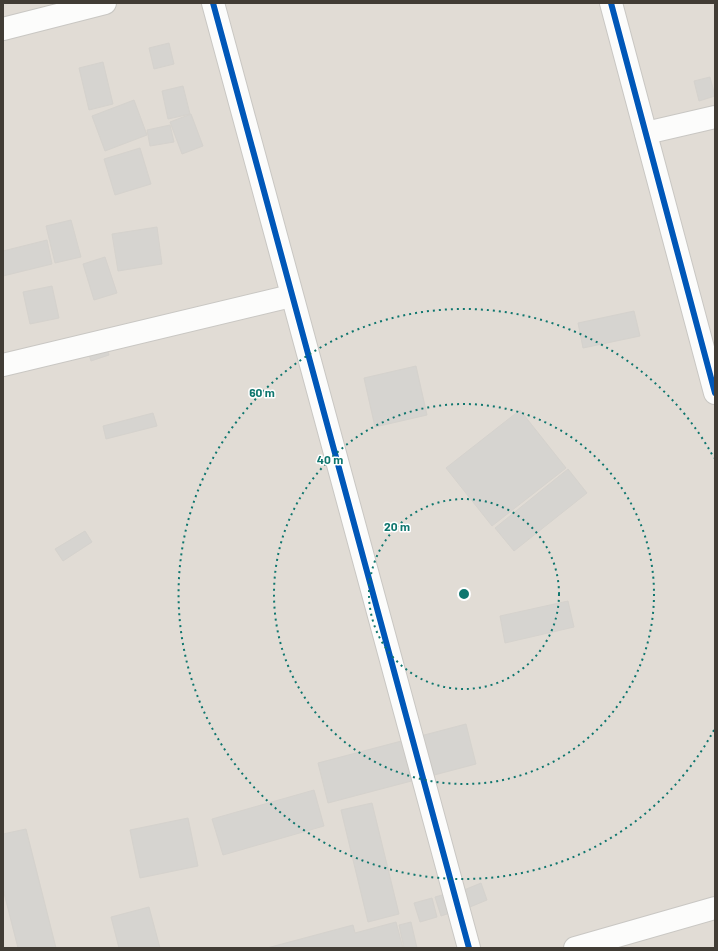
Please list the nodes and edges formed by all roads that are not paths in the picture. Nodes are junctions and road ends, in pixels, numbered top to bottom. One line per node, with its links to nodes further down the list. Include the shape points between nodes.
1 (104, 3): 4 (street)
2 (213, 3): 7 (street)
3 (611, 3): 6 (street)
4 (3, 29)
5 (715, 117): 6 (street)
6 (646, 133): 9 (street)
7 (291, 296): 8 (street); 11 (street)
8 (3, 365)
9 (715, 393)
10 (715, 908): 12 (street)
11 (469, 948)
12 (575, 948)

